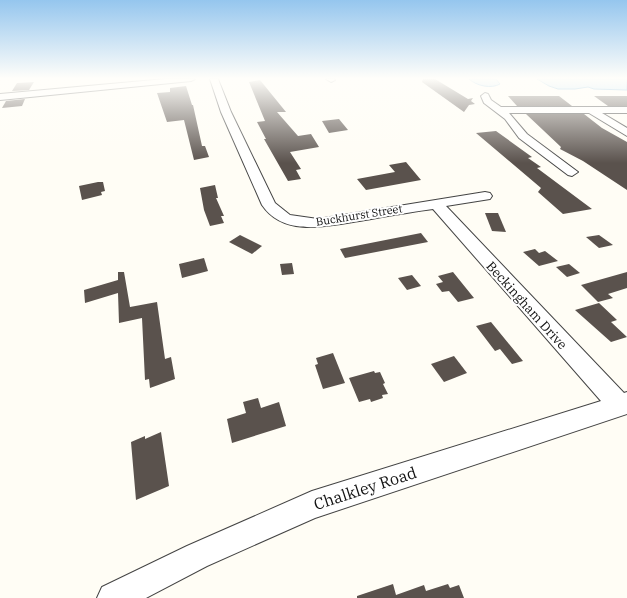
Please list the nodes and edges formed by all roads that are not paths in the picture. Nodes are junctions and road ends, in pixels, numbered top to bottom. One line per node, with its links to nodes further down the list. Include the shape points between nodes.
1 (224, 107): 9 (street, Buckhurst Street, via 273,211 286,218 297,222 318,223)
2 (496, 107): 3 (street)
3 (501, 110): 4 (street); 7 (street, via 523,136)
4 (591, 110): 5 (street); 6 (street)
5 (627, 110)
6 (627, 133)
7 (572, 172)
8 (484, 196): 9 (street, Buckhurst Street)
9 (435, 203): 10 (street, Beckingham Drive, via 524,302)
10 (624, 404): 11 (street, Chalkley Road, via 312,505 197,556)
11 (113, 598)

